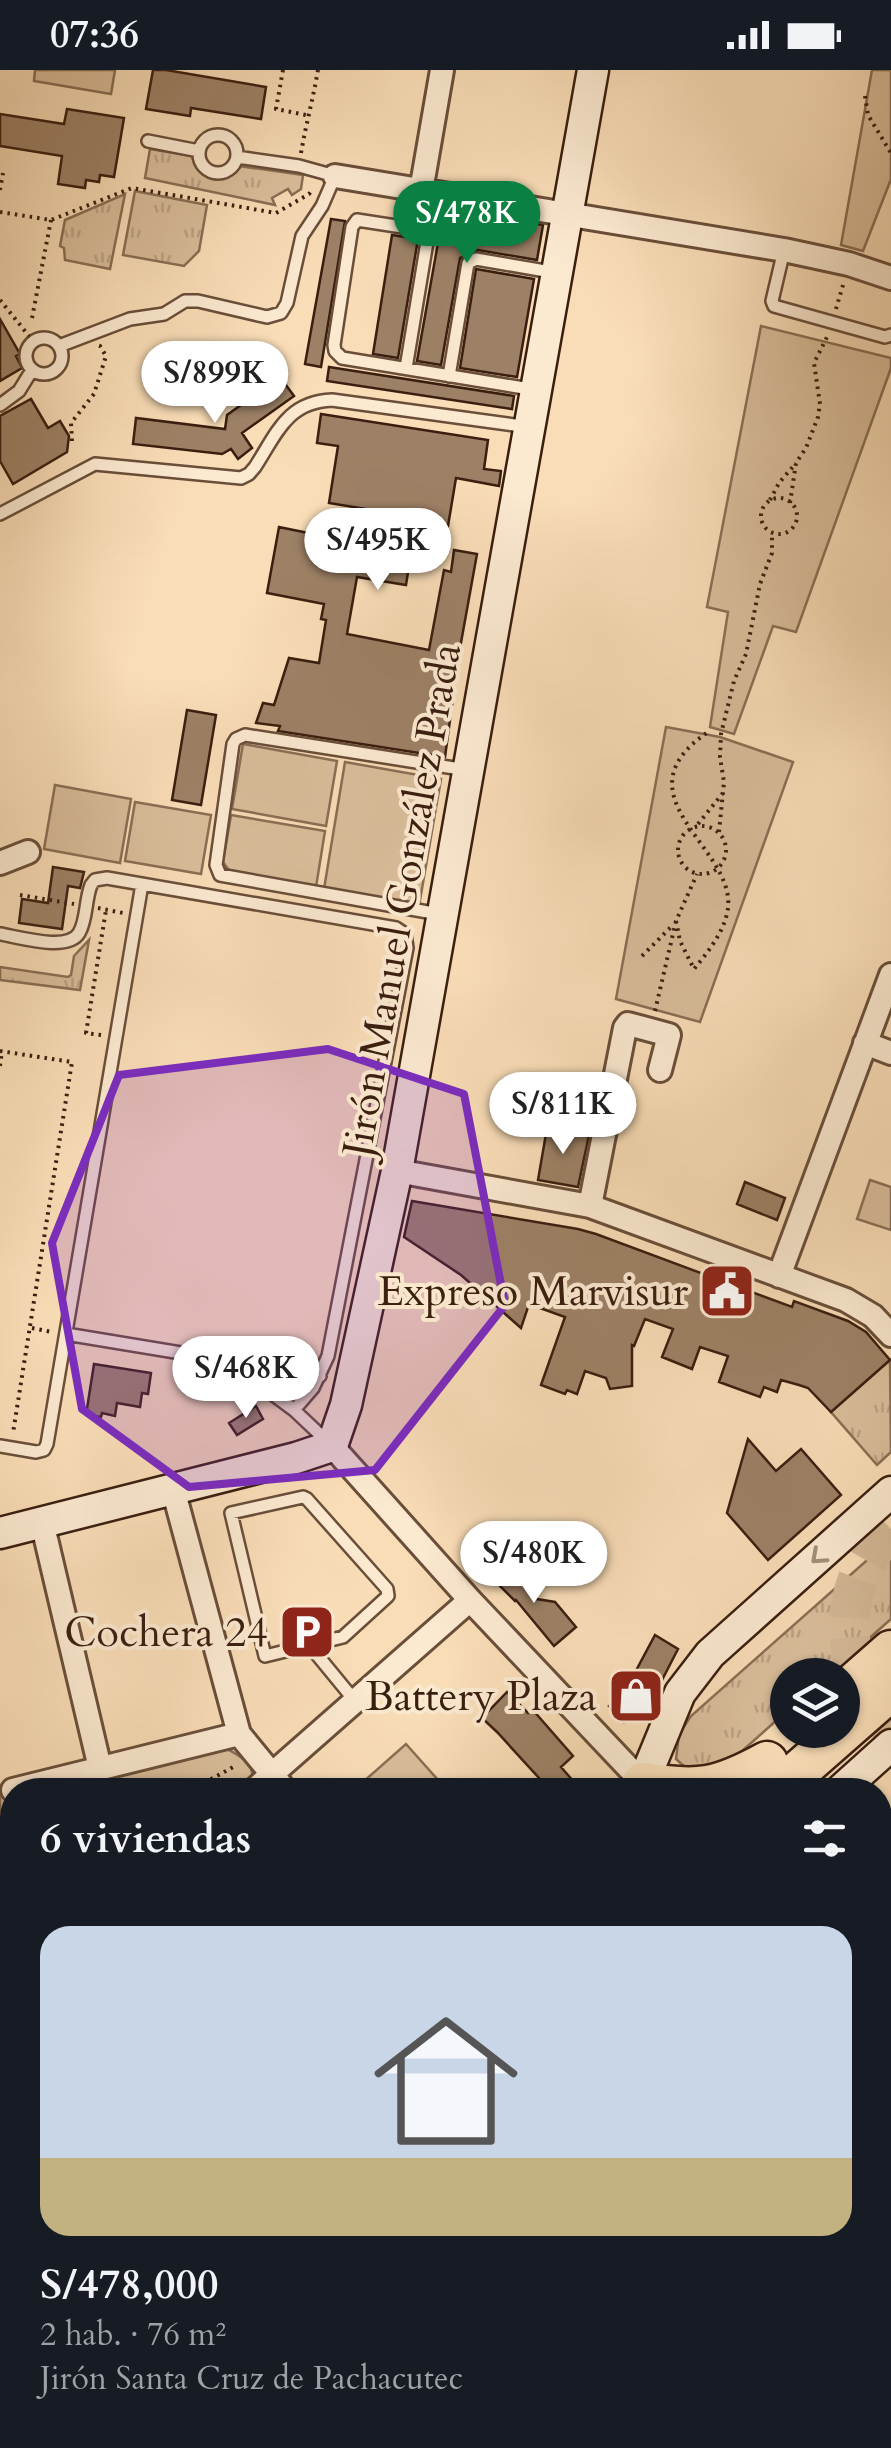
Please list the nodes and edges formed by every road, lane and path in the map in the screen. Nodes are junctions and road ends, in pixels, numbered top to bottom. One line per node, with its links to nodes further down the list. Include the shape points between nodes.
1 (282, 70): 6 (path, via 276,109)
2 (318, 70): 6 (path)
3 (442, 70): 15 (street)
4 (593, 70): 17 (street, Jirón Manuel González Prada)
5 (865, 96): 9 (path, via 868,116)
6 (307, 115): 11 (path)
7 (148, 141): 8 (lane)
8 (200, 152): 10 (lane, via 206,168 219,173); 10 (lane, via 216,135 227,137)
9 (891, 152)
10 (237, 157): 11 (lane)
11 (299, 166): 13 (lane)
12 (3, 172): 14 (path)
13 (324, 173): 15 (street); 18 (path, via 309,194 276,213 132,188); 28 (lane, via 322,206 302,236 281,314 189,300 164,314)
14 (0, 190)
15 (422, 190): 17 (street)
16 (0, 212): 18 (path)
17 (568, 215): 19 (street); 21 (street, Jirón Manuel González Prada)
18 (51, 220): 26 (path)
19 (784, 250): 20 (street); 27 (lane, via 774,306)
20 (849, 264): 22 (street); 27 (path)
21 (557, 273): 34 (lane, via 468,263); 35 (street, Jirón Manuel González Prada)
22 (891, 278)
23 (0, 300): 24 (path)
24 (9, 311): 25 (path); 30 (path)
25 (0, 316)
26 (32, 318)
27 (832, 323): 29 (lane); 39 (path, via 814,363 818,417)
28 (83, 335): 31 (lane); 38 (path, via 106,356 94,394 71,423)
29 (891, 335)
30 (29, 336)
31 (59, 346): 33 (lane, via 58,368 48,374); 33 (lane, via 50,339 33,342 26,352)
32 (406, 368): 32 (lane, via 428,236 357,220 335,351 342,358); 34 (lane)
33 (32, 370): 36 (lane, via 19,392)
34 (449, 376): 35 (lane)
35 (536, 390): 37 (street, Jirón Manuel González Prada)
36 (0, 405)
37 (530, 427): 42 (lane, via 319,400 286,418 255,467 240,478 96,464); 45 (street, Jirón Manuel González Prada)
38 (72, 440)
39 (796, 463): 40 (path); 41 (path)
40 (770, 500): 41 (path); 43 (path, via 761,515)
41 (790, 503): 43 (path, via 793,527)
42 (0, 514)
43 (772, 533): 46 (path, via 721,734)
44 (708, 732): 48 (path, via 684,752 673,777)
45 (469, 771): 56 (street, Jirón Manuel González Prada); 56 (lane, via 245,735 233,744 220,875)
46 (723, 793): 47 (path); 49 (path)
47 (697, 826): 48 (path); 49 (path)
48 (689, 829): 52 (path); 53 (path, via 678,856)
49 (719, 832): 52 (path, via 726,852)
50 (28, 852): 51 (street)
51 (0, 863)
52 (717, 870): 53 (path); 57 (path, via 728,908 694,969)
53 (697, 874): 57 (path)
54 (142, 884): 58 (lane, via 95,880 82,929 68,943); 62 (lane); 75 (lane, via 396,928 407,938)
55 (106, 910): 62 (path, via 86,1032)
56 (443, 915): 68 (street, Jirón Manuel González Prada)
57 (676, 921): 59 (path); 61 (path)
58 (0, 934)
59 (642, 956)
60 (891, 975): 63 (street)
61 (655, 1011)
62 (116, 1038): 72 (lane)
63 (866, 1043): 65 (street); 70 (street)
64 (1, 1051): 66 (path); 71 (path, via 72,1062)
65 (891, 1053)
66 (0, 1066)
67 (660, 1070): 69 (street, via 670,1035 628,1024)
68 (397, 1171): 69 (street); 77 (street, Jirón Manuel González Prada)
69 (590, 1206): 70 (street)
70 (779, 1276): 73 (street, via 860,1307)
71 (30, 1328): 72 (path); 78 (path)
72 (66, 1334): 74 (lane); 78 (lane, via 46,1448)
73 (891, 1335)
74 (228, 1362): 75 (lane); 76 (lane)
75 (320, 1376): 76 (lane)
76 (294, 1410): 77 (lane)
77 (332, 1446): 79 (street); 83 (street)
78 (5, 1447)
79 (172, 1489): 81 (street); 89 (street)
80 (891, 1492): 100 (street, one-way to 100, via 710,1654 680,1692)
81 (42, 1522): 82 (street); 93 (street)
82 (0, 1533)
83 (470, 1600): 88 (street); 99 (street)
84 (309, 1645): 84 (lane, via 265,1656 232,1513 308,1499 387,1589 383,1602 342,1637); 88 (lane)
85 (891, 1651): 86 (highway)
86 (860, 1678)
87 (891, 1690): 94 (highway)
88 (355, 1701): 98 (street)
89 (239, 1734): 93 (street); 97 (street)
90 (791, 1748): 94 (highway)
91 (887, 1755): 102 (street)
92 (241, 1762): 96 (path)
93 (100, 1768): 95 (street)
94 (772, 1776): 101 (highway)
95 (60, 1778)
96 (212, 1778)
97 (266, 1778)
98 (277, 1778)
99 (633, 1778)
100 (646, 1778)
101 (736, 1778)
102 (857, 1778)

